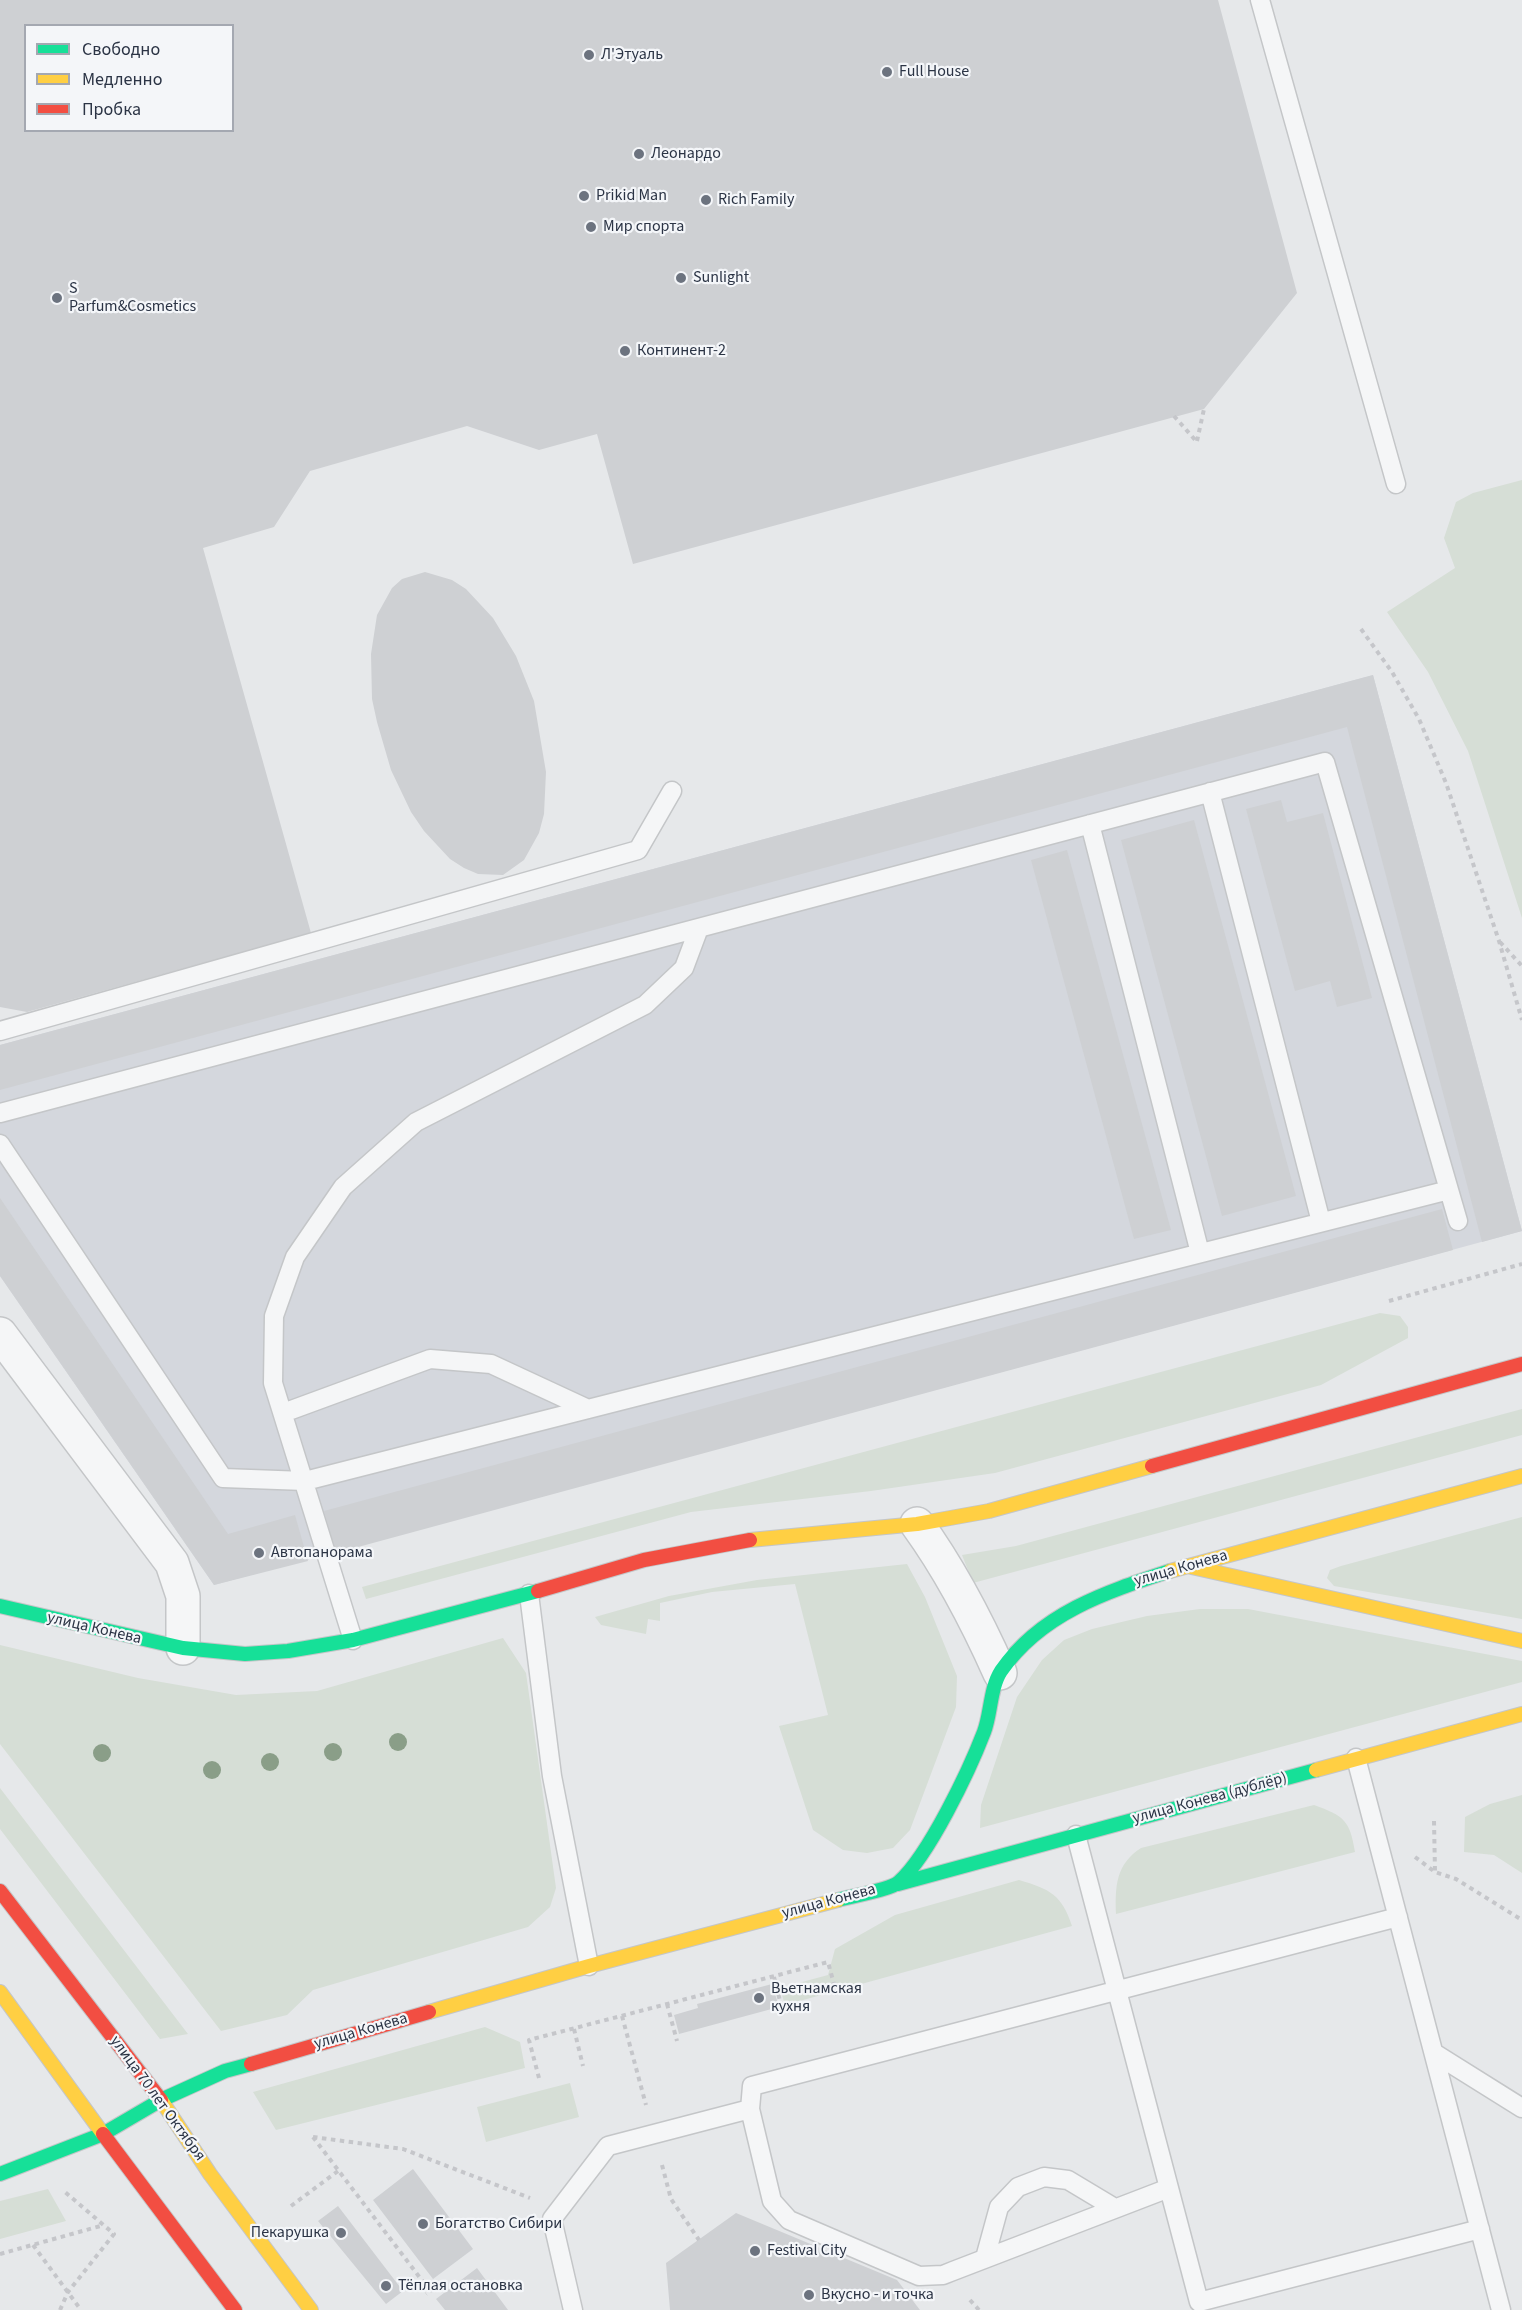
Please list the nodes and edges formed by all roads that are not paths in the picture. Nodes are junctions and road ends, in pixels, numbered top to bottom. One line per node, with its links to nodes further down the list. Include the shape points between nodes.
1 (1260, 0): 2 (lane)
2 (1396, 484)
3 (672, 791): 7 (lane, via 638,850)
4 (1210, 792): 5 (lane); 10 (lane, via 1325,762); 12 (lane)
5 (1090, 824): 6 (lane); 13 (lane)
6 (699, 928): 8 (lane); 17 (lane, via 684,968 645,1005 416,1122 343,1187 295,1257 274,1316 273,1383)
7 (0, 1032)
8 (0, 1113)
9 (0, 1144): 19 (lane, via 223,1478)
10 (1449, 1190): 11 (lane); 12 (lane)
11 (1458, 1221)
12 (1321, 1222): 13 (lane)
13 (1200, 1253): 16 (lane)
14 (0, 1334): 26 (street, via 172,1563 183,1596)
15 (1522, 1364): 20 (main road, улица Конева, via 988,1511)
16 (588, 1409): 17 (lane, via 491,1364 430,1359); 19 (lane)
17 (283, 1413): 19 (lane)
18 (1522, 1476): 21 (main road, улица Конева)
19 (305, 1481): 24 (lane)
20 (916, 1524): 22 (main road, улица Конева, via 758,1539 644,1560); 27 (street, via 946,1564)
21 (1187, 1566): 25 (main road); 27 (main road, улица Конева, via 1114,1589 1066,1611 1034,1634)
22 (529, 1594): 24 (main road, улица Конева); 34 (lane, via 552,1776)
23 (0, 1606): 26 (main road, улица Конева)
24 (353, 1640): 26 (main road, улица Конева, via 245,1654)
25 (1522, 1641)
26 (183, 1648)
27 (1000, 1672): 31 (main road, улица Конева, via 978,1743 932,1840)
28 (1522, 1714): 29 (main road, улица Конева (дублёр))
29 (1356, 1758): 30 (main road, улица Конева (дублёр)); 33 (lane)
30 (1076, 1836): 31 (main road, улица Конева (дублёр)); 35 (lane)
31 (898, 1884): 34 (main road, улица Конева)
32 (0, 1891): 38 (main road, улица 70 лет Октября)
33 (1398, 1917): 35 (lane); 37 (lane)
34 (589, 1966): 38 (main road, улица Конева, via 225,2071)
35 (1117, 1990): 40 (lane, via 752,2086); 43 (lane)
36 (0, 1992): 41 (main road)
37 (1434, 2053): 39 (lane); 45 (lane)
38 (161, 2100): 41 (main road, улица Конева); 48 (main road, улица 70 лет Октября, via 210,2174)
39 (1522, 2108)
40 (750, 2109): 46 (lane, via 772,2201 789,2220 919,2276 943,2275); 49 (lane, via 608,2146 552,2219)
41 (103, 2134): 42 (main road, улица Конева); 47 (main road)
42 (0, 2174)
43 (1169, 2187): 44 (lane); 45 (lane, via 1199,2302)
44 (1113, 2207): 46 (lane); 46 (lane, via 1068,2180 1044,2177 1018,2187 999,2207)
45 (1480, 2229): 50 (lane)
46 (985, 2258)
47 (236, 2310)
48 (311, 2310)
49 (573, 2310)
50 (1501, 2310)

